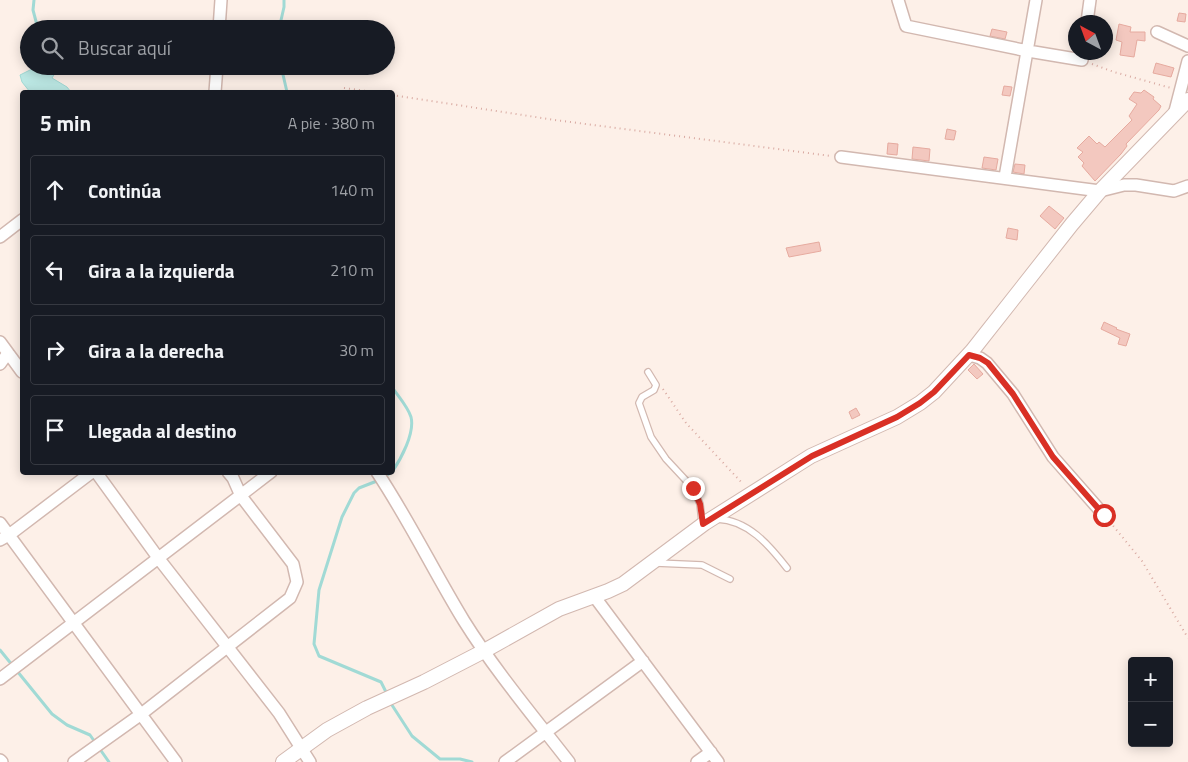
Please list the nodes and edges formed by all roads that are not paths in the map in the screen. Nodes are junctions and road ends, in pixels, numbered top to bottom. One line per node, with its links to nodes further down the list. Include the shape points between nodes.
1 (221, 0): 6 (street)
2 (898, 0): 9 (street, via 906,26)
3 (1036, 0): 9 (street)
4 (1090, 0): 5 (street)
5 (1088, 15)
6 (220, 20)
7 (1157, 32): 8 (street)
8 (1188, 46)
9 (1028, 51): 10 (street); 16 (street)
10 (1068, 55)
11 (1188, 60): 14 (street)
12 (216, 75): 13 (street)
13 (215, 90)
14 (1185, 101): 18 (street)
15 (841, 157): 16 (street)
16 (1006, 177): 18 (street)
17 (1188, 186): 18 (street, via 1174,191 1136,185)
18 (1100, 191): 23 (street)
19 (20, 222): 20 (street)
20 (0, 237)
21 (0, 342): 22 (street)
22 (8, 353): 24 (street); 25 (street)
23 (969, 355): 33 (street, via 988,363 1013,394 1053,457); 34 (street, via 920,403 812,456)
24 (0, 364)
25 (20, 369)
26 (648, 372): 34 (lane, via 656,385 639,403 651,437 693,488)
27 (88, 475): 36 (street)
28 (98, 475): 37 (street)
29 (230, 475): 32 (street)
30 (267, 475): 32 (street)
31 (379, 475): 44 (street)
32 (241, 496): 37 (street); 43 (street, via 293,564 297,582 290,598)
33 (1104, 515)
34 (707, 522): 38 (street); 39 (lane, via 725,519 740,524 772,549)
35 (0, 523): 36 (street)
36 (4, 537): 42 (street)
37 (159, 559): 42 (street); 43 (street)
38 (652, 563): 40 (lane, via 702,565); 41 (street, via 623,584)
39 (787, 568)
40 (730, 579)
41 (594, 596): 44 (street, via 559,609); 45 (street)
42 (74, 623): 46 (street); 47 (street)
43 (227, 647): 47 (street); 49 (street, via 279,713)
44 (484, 651): 48 (street); 49 (street, via 367,708)
45 (643, 661): 48 (street); 50 (street)
46 (0, 680)
47 (140, 715): 51 (street); 52 (street)
48 (545, 732): 55 (street); 56 (street)
49 (300, 748): 53 (street); 54 (street)
50 (711, 752): 57 (street); 58 (street)
51 (74, 762)
52 (176, 762)
53 (283, 762)
54 (310, 762)
55 (505, 762)
56 (569, 762)
57 (697, 762)
58 (718, 762)

